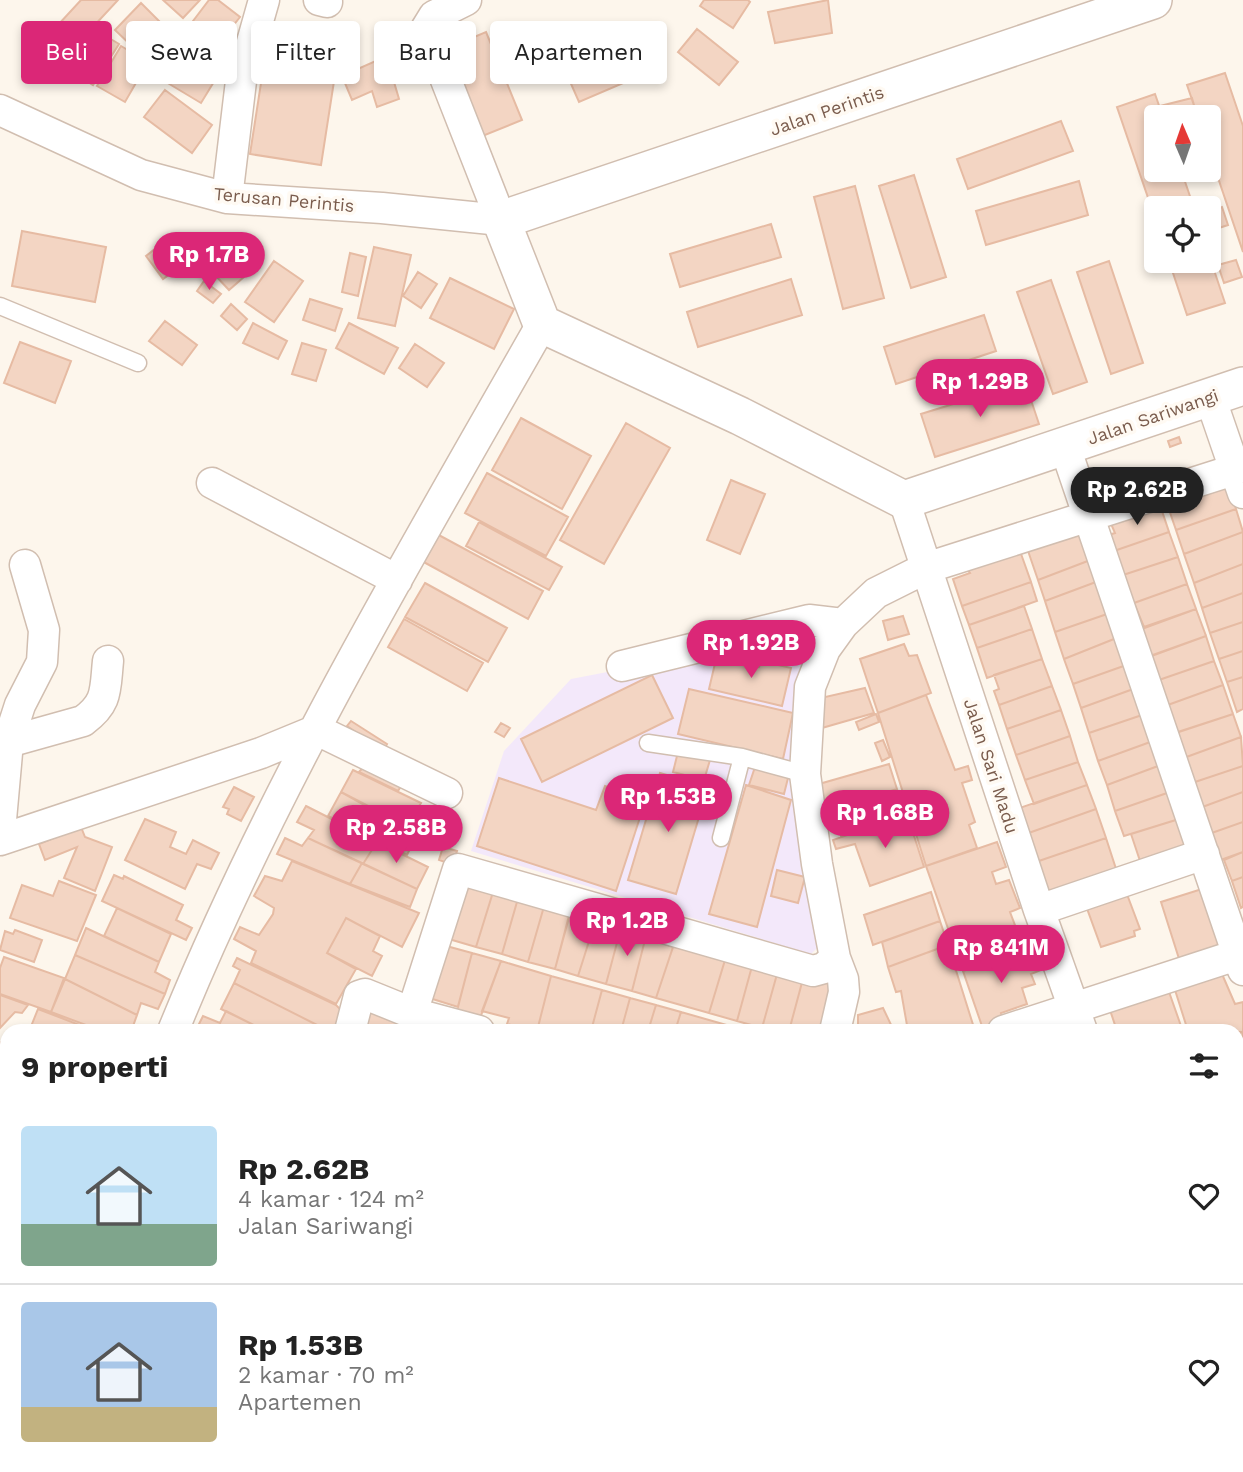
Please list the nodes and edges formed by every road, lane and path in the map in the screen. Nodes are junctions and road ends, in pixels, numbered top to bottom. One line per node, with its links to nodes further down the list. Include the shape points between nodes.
1 (264, 0): 5 (street, via 241,81)
2 (466, 0): 6 (street, via 434,16 426,29)
3 (1153, 0): 6 (street, Jalan Perintis)
4 (0, 110): 5 (street, Terusan Perintis, via 141,175)
5 (227, 198): 6 (street, Terusan Perintis)
6 (501, 220): 8 (street)
7 (0, 306): 9 (lane)
8 (542, 324): 14 (street, via 740,416); 18 (street)
9 (138, 363)
10 (1227, 392): 11 (street, Jalan Sariwangi); 12 (street)
11 (1065, 447): 14 (street, Jalan Sariwangi); 15 (street)
12 (1240, 476): 15 (street)
13 (212, 483): 18 (street)
14 (904, 500): 17 (street, Jalan Sari Madu)
15 (1088, 517): 17 (street); 31 (street)
16 (25, 565): 23 (street, via 44,630 42,662)
17 (926, 568): 19 (street, via 876,593); 32 (street, Jalan Sari Madu)
18 (397, 580): 22 (street)
19 (843, 624): 21 (street, via 809,620); 26 (street, via 825,649 810,687)
20 (108, 661): 23 (street, via 105,696 92,714 83,721)
21 (622, 666)
22 (317, 730): 27 (street); 30 (street); 37 (street, via 209,941)
23 (8, 742): 28 (street)
24 (648, 743): 25 (lane)
25 (742, 757): 26 (lane); 29 (lane)
26 (805, 774): 33 (street)
27 (447, 793)
28 (0, 831)
29 (721, 838)
30 (0, 840)
31 (1204, 853): 32 (street); 34 (street)
32 (1039, 910): 36 (street, Jalan Sari Madu)
33 (835, 958): 35 (street, via 813,971 458,869); 40 (street, via 844,992)
34 (1241, 959): 36 (street)
35 (412, 1013): 38 (street, via 365,993 359,996); 39 (street)
36 (1078, 1019): 41 (street)
37 (176, 1024)
38 (352, 1024)
39 (453, 1024)
40 (837, 1024)
41 (1047, 1024)

